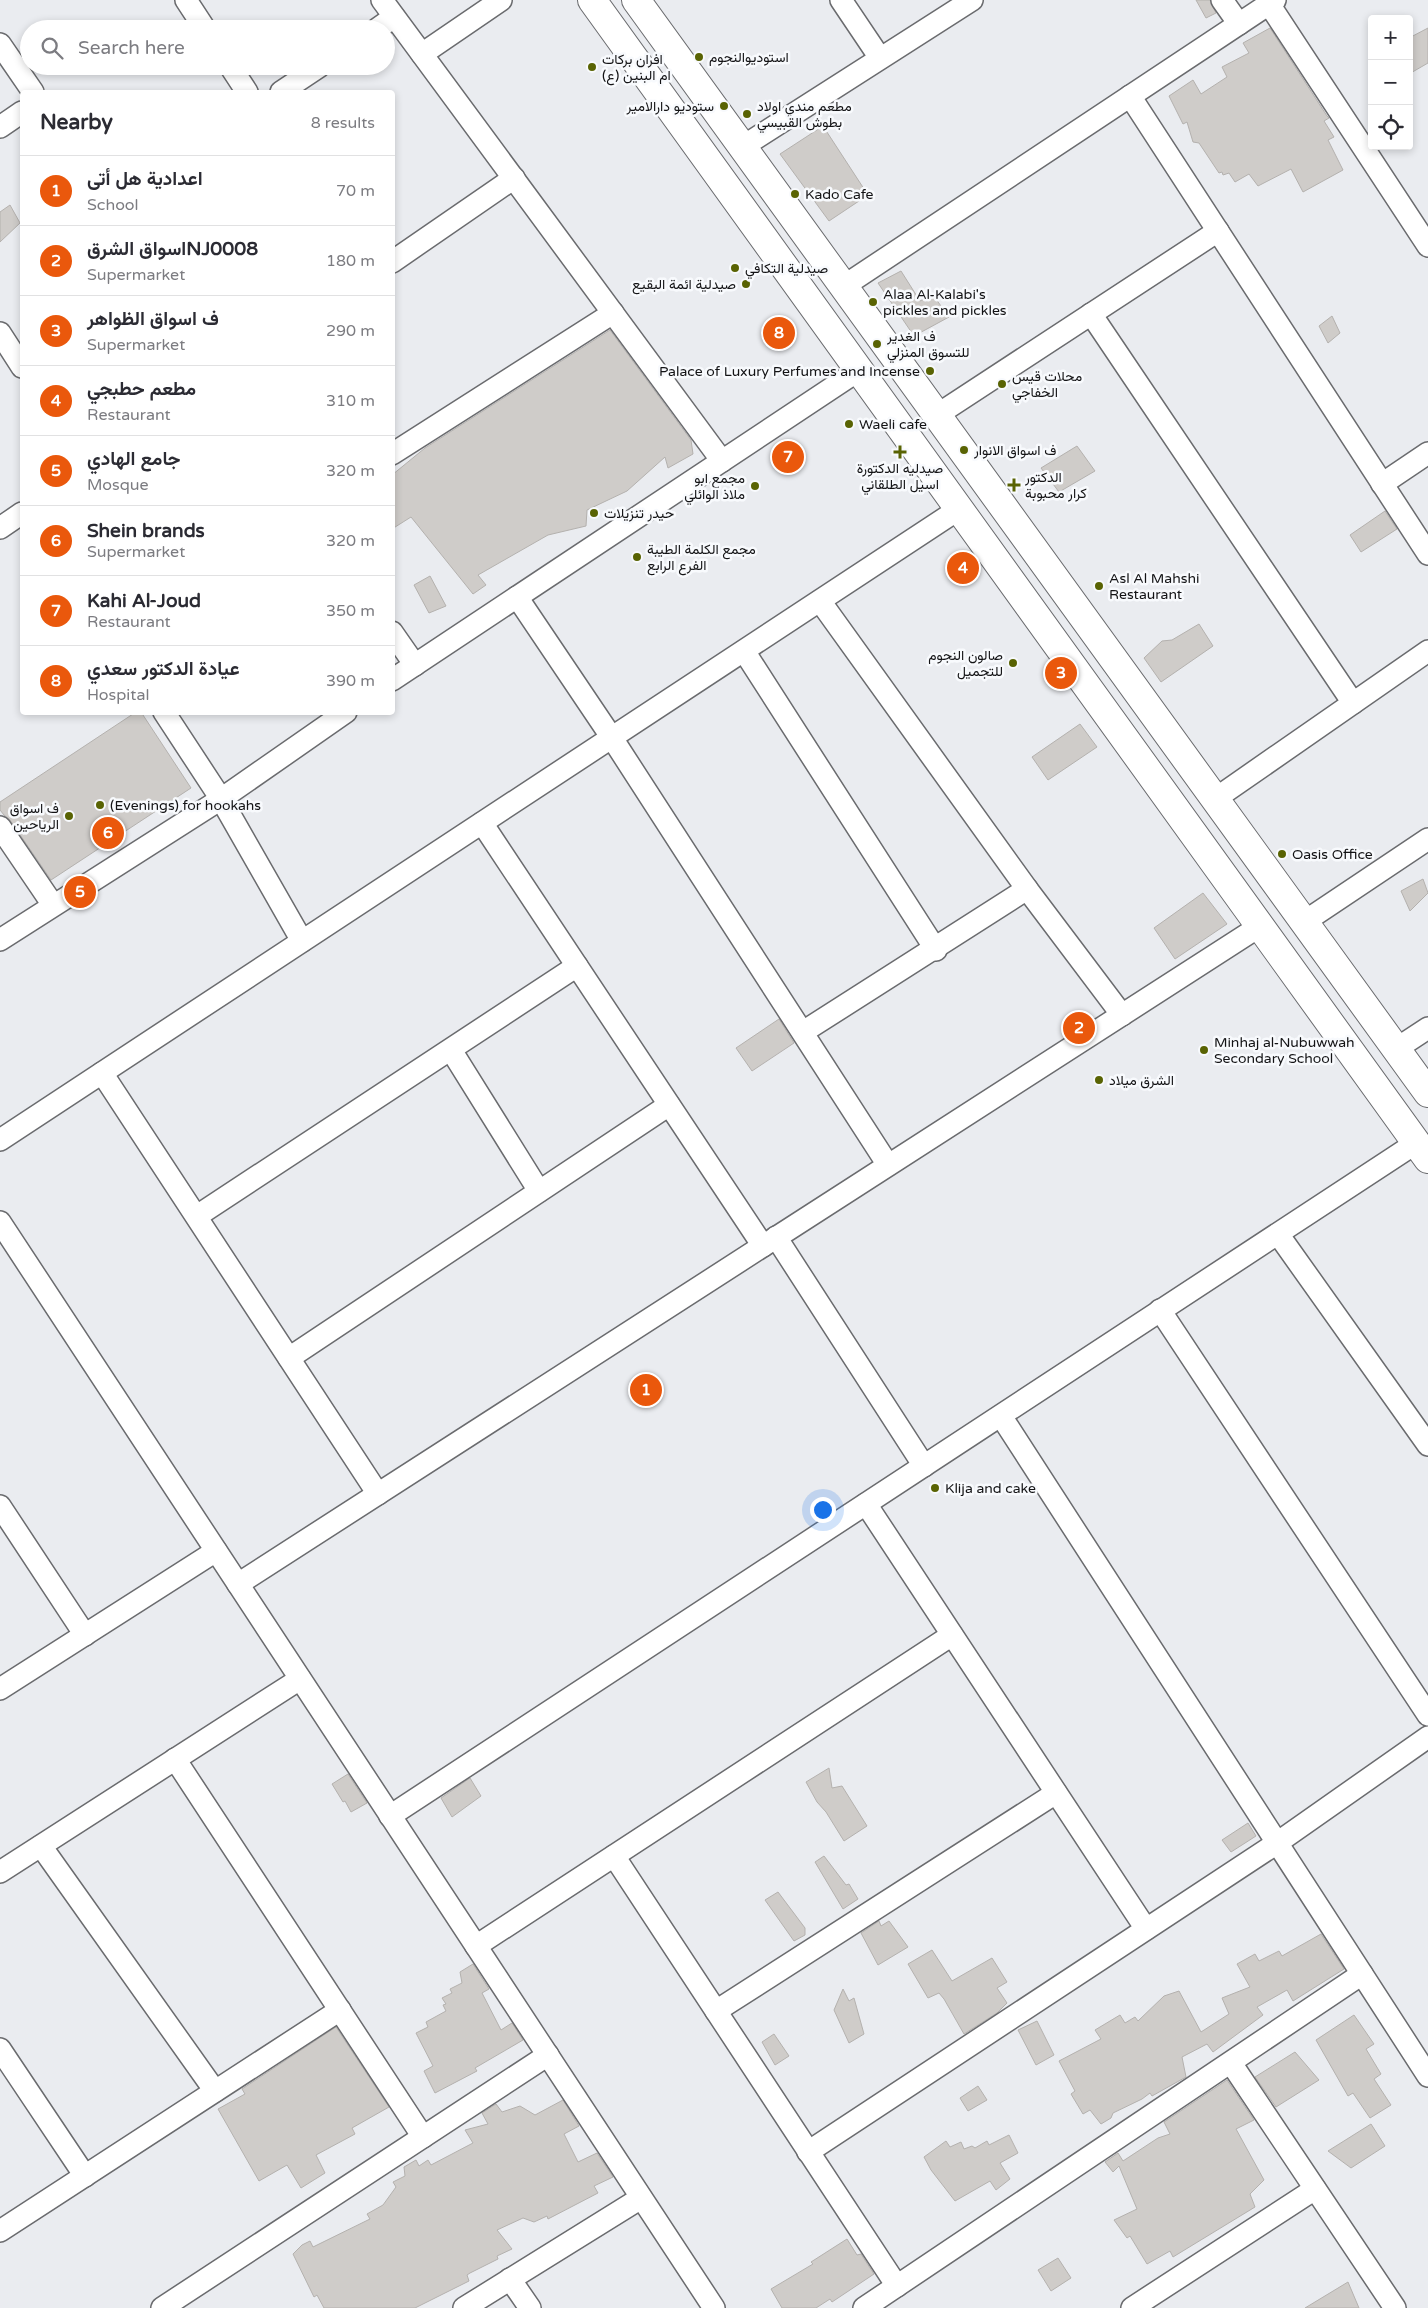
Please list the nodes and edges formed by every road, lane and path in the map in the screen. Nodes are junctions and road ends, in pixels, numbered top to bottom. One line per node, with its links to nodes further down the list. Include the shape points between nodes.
1 (186, 0): 10 (street)
2 (382, 0): 11 (street)
3 (502, 0): 15 (street)
4 (592, 0): 37 (street)
5 (636, 0): 27 (street)
6 (841, 0): 16 (street)
7 (972, 0): 16 (street)
8 (1222, 0): 12 (street)
9 (1272, 2): 12 (street); 30 (street)
10 (199, 20)
11 (385, 20)
12 (1239, 24): 24 (street)
13 (395, 31): 15 (street)
14 (0, 44): 17 (street)
15 (422, 54): 28 (street)
16 (880, 58): 27 (street)
17 (20, 73)
18 (21, 75): 21 (street)
19 (236, 75): 22 (street)
20 (306, 75): 23 (street)
21 (32, 90)
22 (246, 90)
23 (284, 90)
24 (1130, 96): 29 (street); 32 (street)
25 (20, 113): 26 (street)
26 (0, 127)
27 (742, 147): 32 (street)
28 (514, 178): 31 (street); 33 (street)
29 (1218, 232): 34 (street); 42 (street)
30 (1428, 246)
31 (395, 260)
32 (844, 286): 38 (street)
33 (613, 313): 39 (street); 41 (street)
34 (1091, 314): 38 (street); 57 (street)
35 (0, 333): 36 (street)
36 (20, 364)
37 (859, 370): 41 (street); 43 (street)
38 (937, 415): 49 (street)
39 (395, 452)
40 (1428, 454): 42 (street)
41 (722, 461): 47 (street)
42 (1382, 484): 46 (street)
43 (959, 510): 48 (street); 51 (street)
44 (20, 514): 45 (street)
45 (0, 528)
46 (1428, 554)
47 (517, 597): 54 (street); 61 (street)
48 (820, 601): 52 (street); 67 (street)
49 (1086, 622): 51 (street, via 1086,631 1081,639 1073,644); 56 (street)
50 (395, 636): 54 (street)
51 (1055, 642): 58 (street)
52 (744, 651): 61 (street); 73 (street)
53 (1428, 651): 57 (street)
54 (415, 665): 55 (street)
55 (395, 678)
56 (1137, 692): 58 (street, via 1124,688 1116,691 1106,704); 63 (street)
57 (1353, 704): 63 (street)
58 (1106, 713): 70 (street)
59 (166, 715): 62 (street)
60 (342, 715): 62 (street)
61 (612, 738): 64 (street); 77 (street)
62 (221, 798): 68 (street); 72 (street)
63 (1215, 799): 69 (street)
64 (482, 823): 72 (street); 74 (street)
65 (0, 827): 68 (street)
66 (1428, 839): 69 (street)
67 (1027, 890): 73 (street); 75 (street)
68 (53, 905): 71 (street)
69 (1304, 922): 78 (street)
70 (1260, 926): 75 (street); 84 (street)
71 (0, 940)
72 (302, 941): 80 (street)
73 (936, 950): 77 (street)
74 (577, 966): 79 (street); 82 (street)
75 (1122, 1015): 85 (street)
76 (1428, 1028): 78 (street)
77 (803, 1032): 85 (street)
78 (1396, 1049): 81 (street)
79 (450, 1050): 86 (street); 87 (street)
80 (102, 1072): 83 (street); 87 (street)
81 (1428, 1093)
82 (669, 1104): 86 (street); 90 (street)
83 (0, 1140)
84 (1422, 1151): 89 (street)
85 (888, 1166): 90 (street)
86 (539, 1191): 92 (street)
87 (196, 1216): 92 (street)
88 (0, 1222): 99 (street)
89 (1278, 1234): 91 (street); 94 (street)
90 (770, 1242): 95 (street); 96 (street)
91 (1160, 1310): 93 (street); 105 (street)
92 (289, 1358): 96 (street)
93 (1001, 1416): 95 (street); 110 (street)
94 (1428, 1445)
95 (924, 1466): 97 (street)
96 (378, 1494): 100 (street)
97 (866, 1504): 102 (street); 109 (street)
98 (0, 1506): 101 (street)
99 (216, 1551): 100 (street); 101 (street)
100 (238, 1584): 103 (street)
101 (85, 1635): 104 (street)
102 (952, 1635): 108 (street); 112 (street)
103 (300, 1679): 107 (street); 109 (street)
104 (0, 1689)
105 (1428, 1714)
106 (1428, 1737): 110 (street)
107 (175, 1759): 111 (street); 117 (street)
108 (1056, 1793): 114 (street); 118 (street)
109 (390, 1816): 115 (street)
110 (1277, 1843): 114 (street); 116 (street)
111 (41, 1846): 113 (street); 123 (street)
112 (614, 1856): 115 (street); 118 (street)
113 (0, 1872)
114 (1146, 1929): 125 (street)
115 (476, 1946): 120 (street)
116 (1362, 1974): 121 (street); 122 (street)
117 (340, 2010): 123 (street); 124 (street)
118 (716, 2011): 125 (street)
119 (0, 2049): 126 (street)
120 (548, 2055): 124 (street); 128 (street)
121 (1231, 2063): 127 (street); 131 (street)
122 (1428, 2076)
123 (215, 2091): 126 (street)
124 (423, 2137): 132 (street)
125 (808, 2152): 131 (street)
126 (85, 2176): 129 (street)
127 (1315, 2189): 137 (street); 138 (street)
128 (641, 2198): 130 (street); 135 (street)
129 (0, 2231)
130 (510, 2279): 133 (street); 134 (street)
131 (897, 2286): 136 (street)
132 (162, 2308)
133 (464, 2308)
134 (530, 2308)
135 (714, 2308)
136 (864, 2308)
137 (1132, 2308)
138 (1395, 2308)

